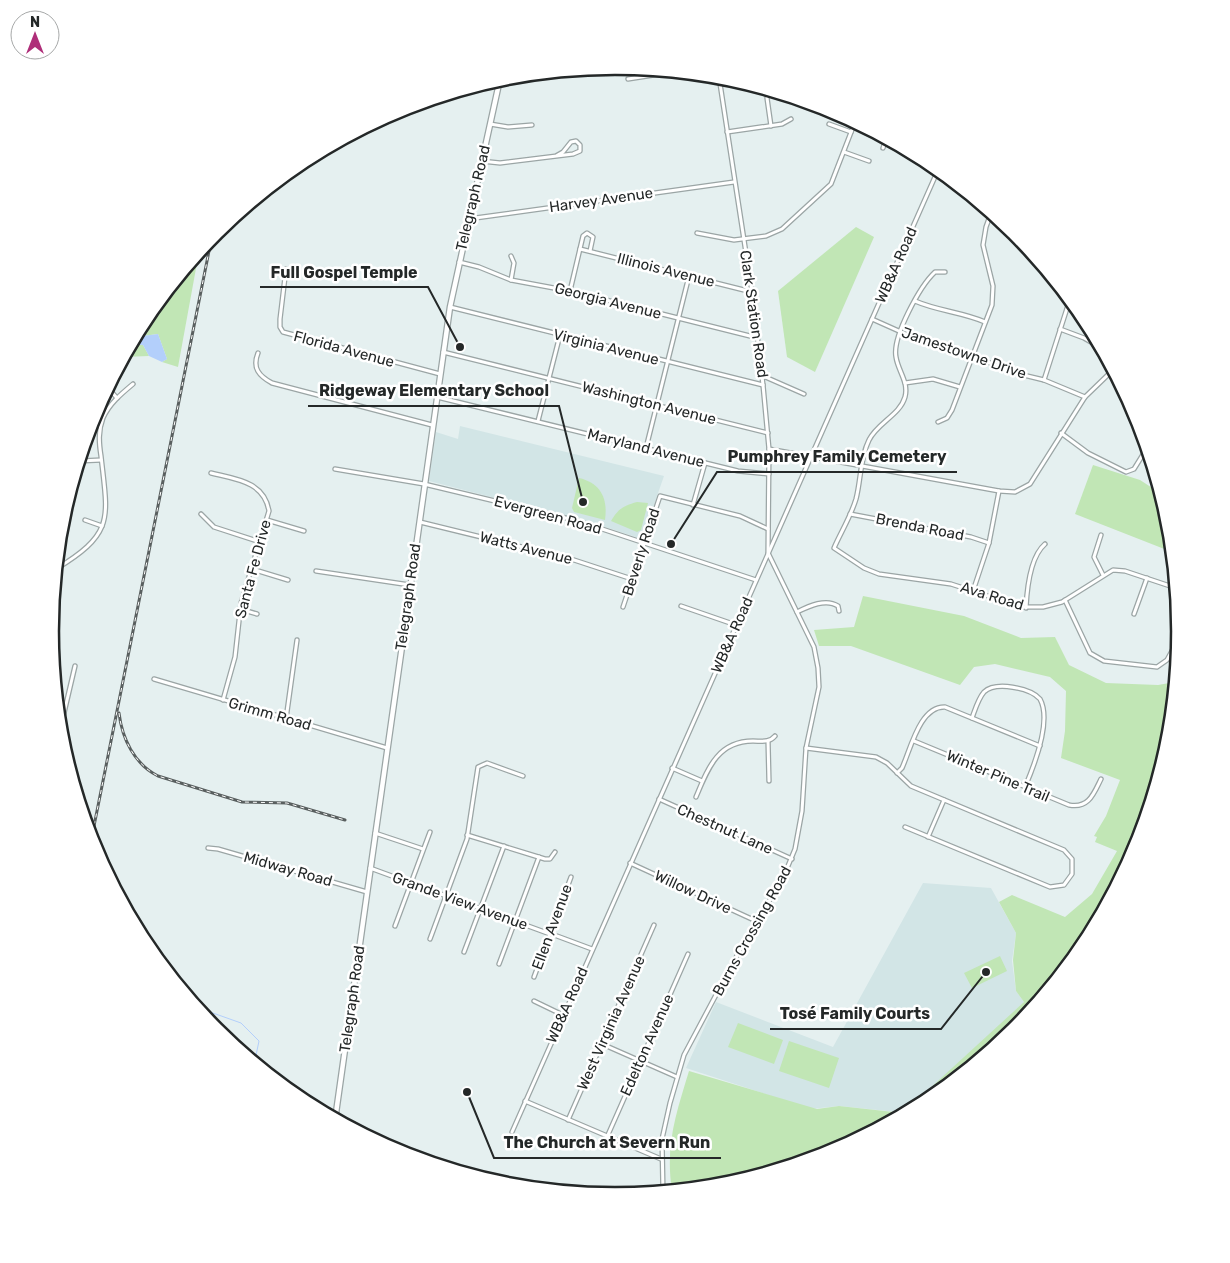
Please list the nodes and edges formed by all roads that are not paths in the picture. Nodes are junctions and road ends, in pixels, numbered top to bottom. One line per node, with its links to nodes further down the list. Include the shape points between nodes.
1 (644, 76): 2 (street)
2 (628, 78)
3 (720, 85): 12 (street, Clark Station Road)
4 (498, 88): 7 (main road, Telegraph Road)
5 (767, 98): 10 (street)
6 (791, 119): 10 (street)
7 (490, 124): 9 (street, via 508,127); 16 (main road, Telegraph Road)
8 (829, 124): 13 (street)
9 (532, 125)
10 (771, 126): 12 (street)
11 (852, 129): 13 (street)
12 (727, 132): 19 (street, Clark Station Road)
13 (851, 132): 14 (street)
14 (844, 152): 17 (street); 23 (street, via 827,190 789,224 775,233)
15 (556, 156): 15 (street, via 571,142 580,145 576,154); 16 (street, via 500,163)
16 (482, 161): 20 (main road, Telegraph Road)
17 (868, 161)
18 (935, 177): 38 (street, WB&A Road)
19 (734, 182): 20 (street, Harvey Avenue); 23 (street, Clark Station Road)
20 (468, 219): 27 (main road, Telegraph Road)
21 (989, 219): 39 (street, via 983,244 993,294)
22 (697, 232): 23 (street, via 731,240)
23 (744, 239): 33 (street, Clark Station Road)
24 (580, 249): 25 (street, Illinois Avenue); 25 (street, via 584,235 589,233 593,237); 32 (street)
25 (590, 251): 30 (street, Illinois Avenue)
26 (511, 256): 31 (street, via 514,264)
27 (459, 262): 31 (street, Georgia Avenue); 35 (main road, Telegraph Road)
28 (286, 269): 49 (street, Florida Avenue, via 280,319 283,332)
29 (945, 272): 34 (street, via 935,272)
30 (689, 276): 33 (street, Illinois Avenue); 37 (street)
31 (511, 280): 32 (street, Georgia Avenue)
32 (570, 291): 37 (street, Georgia Avenue)
33 (752, 292): 43 (street, Clark Station Road)
34 (915, 301): 39 (street); 41 (street)
35 (450, 307): 42 (street, Virginia Avenue); 45 (main road, Telegraph Road)
36 (1067, 308): 40 (street)
37 (678, 318): 43 (street, Georgia Avenue); 48 (street)
38 (872, 319): 41 (street, Jamestowne Drive); 72 (street, WB&A Road)
39 (985, 322): 47 (street)
40 (1060, 329): 44 (street); 53 (street)
41 (901, 332): 47 (street, Jamestowne Drive); 54 (street, via 895,354)
42 (560, 336): 48 (street, Virginia Avenue); 52 (street)
43 (758, 338): 51 (street, Clark Station Road)
44 (1090, 341)
45 (442, 352): 49 (main road, Telegraph Road); 52 (street, Washington Avenue)
46 (258, 353): 66 (street, via 256,368 272,384)
47 (972, 354): 53 (street, Jamestowne Drive, via 1011,372); 57 (street)
48 (666, 362): 56 (street, Virginia Avenue); 63 (street)
49 (440, 374): 60 (main road, Telegraph Road)
50 (1108, 374): 61 (street)
51 (762, 375): 56 (street, Clark Station Road); 59 (street)
52 (550, 379): 63 (street, Washington Avenue); 64 (street)
53 (1044, 380): 61 (street, Jamestowne Drive)
54 (905, 383): 57 (street, via 933,379); 76 (street, via 903,401 872,436)
55 (133, 384): 62 (street)
56 (763, 385): 67 (street, Clark Station Road)
57 (960, 387): 65 (street, via 950,414)
58 (112, 393): 62 (street)
59 (804, 394)
60 (436, 397): 64 (street, Maryland Avenue); 66 (main road, Telegraph Road)
61 (1085, 397): 68 (street)
62 (117, 398): 73 (street, via 102,422 99,437)
63 (656, 405): 67 (street, Washington Avenue); 69 (street)
64 (538, 421): 69 (street, Maryland Avenue)
65 (938, 422)
66 (432, 425): 80 (main road, Telegraph Road)
67 (768, 433): 70 (street, Clark Station Road)
68 (1061, 433): 71 (street, via 1088,453 1126,472 1134,468); 81 (street, via 1030,484 1015,492)
69 (646, 448): 75 (street, Maryland Avenue)
70 (769, 449): 72 (street); 79 (street, Clark Station Road)
71 (1143, 455)
72 (811, 456): 76 (street); 96 (street, WB&A Road)
73 (101, 460): 74 (street); 88 (street, via 106,503)
74 (86, 461)
75 (704, 463): 79 (street, Maryland Avenue, via 748,473); 82 (street)
76 (862, 466): 81 (street); 84 (street)
77 (335, 469): 80 (street, Evergreen Road)
78 (210, 473): 86 (street, Santa Fe Drive, via 257,487 268,503)
79 (769, 474): 89 (street, Clark Station Road)
80 (424, 484): 87 (main road, Telegraph Road); 93 (street, Evergreen Road, via 590,525)
81 (999, 491): 94 (street)
82 (693, 505): 89 (street, via 746,518); 93 (street, Beverly Road, via 660,496)
83 (201, 514): 92 (street, via 214,527)
84 (850, 514): 94 (street, Brenda Road); 107 (street, Ava Road, via 834,548 864,568 879,574 920,578)
85 (85, 520): 88 (street)
86 (268, 520): 90 (street); 92 (street, Santa Fe Drive)
87 (419, 522): 102 (street, Watts Avenue, via 571,559); 105 (main road, Telegraph Road)
88 (102, 526): 97 (street, via 88,547)
89 (768, 529): 96 (street, Clark Station Road)
90 (304, 532)
91 (1101, 535): 100 (street, via 1094,558)
92 (260, 542): 98 (street, Santa Fe Drive)
93 (644, 542): 102 (street, Beverly Road); 104 (street, Evergreen Road)
94 (989, 543): 107 (street)
95 (1046, 544): 111 (street, via 1039,550)
96 (768, 553): 104 (street, WB&A Road); 114 (street, Burns Crossing Road)
97 (64, 563)
98 (252, 569): 103 (street); 112 (street, Santa Fe Drive)
99 (316, 571): 105 (street)
100 (1103, 575): 101 (street, Ava Road, via 1120,570); 108 (street, Ava Road)
101 (1147, 578): 106 (street, Ava Road); 116 (street)
102 (632, 579): 110 (street, Beverly Road)
103 (288, 580)
104 (756, 580): 117 (street, WB&A Road)
105 (410, 585): 130 (main road, Telegraph Road)
106 (1169, 586)
107 (973, 591): 111 (street, Ava Road)
108 (1065, 600): 111 (street, Ava Road); 119 (street, via 1090,653 1104,661 1157,667)
109 (681, 606): 117 (street)
110 (623, 607)
111 (1026, 608)
112 (240, 609): 115 (street); 122 (street, Santa Fe Drive, via 235,658)
113 (839, 611): 114 (street, via 838,606 831,603 814,604)
114 (797, 612): 131 (street, Burns Crossing Road, via 814,647 819,674)
115 (257, 614)
116 (1134, 614)
117 (736, 625): 132 (street, WB&A Road)
118 (296, 640): 125 (street)
119 (1170, 654)
120 (75, 666): 123 (street)
121 (154, 679): 122 (street, Grimm Road)
122 (222, 700): 125 (street, Grimm Road)
123 (65, 709)
124 (972, 718): 128 (street, via 944,707 933,708 925,715); 129 (street); 129 (street, via 982,695 990,689 1001,687 1030,692 1040,699 1044,708)
125 (286, 719): 130 (street, Grimm Road)
126 (775, 736): 127 (street)
127 (768, 741): 136 (street, via 743,742 727,747 712,762); 137 (street)
128 (914, 741): 133 (street); 138 (street, Winter Pine Trail)
129 (1040, 746): 138 (street)
130 (387, 748): 144 (main road, Telegraph Road)
131 (806, 748): 133 (street, via 871,755 887,763); 152 (street, Burns Crossing Road, via 799,830)
132 (672, 768): 136 (street); 140 (street, WB&A Road)
133 (897, 773): 141 (street, via 906,783)
134 (523, 776): 145 (street, via 489,764 479,765)
135 (1101, 779): 138 (street, Winter Pine Trail, via 1091,799 1082,806 1069,805)
136 (702, 781): 139 (street)
137 (769, 781)
138 (1025, 787)
139 (696, 797)
140 (659, 799): 152 (street, Chestnut Lane); 153 (street, WB&A Road)
141 (944, 800): 146 (street); 146 (street, via 1064,850 1072,859 1072,874 1064,885 1050,887)
142 (905, 827): 146 (street)
143 (430, 832): 149 (street)
144 (375, 833): 149 (street); 154 (main road, Telegraph Road)
145 (467, 834): 147 (street); 158 (street)
146 (928, 837)
147 (504, 846): 151 (street); 159 (street)
148 (208, 848): 157 (street, Midway Road, via 218,848)
149 (424, 849): 156 (street)
150 (555, 852): 151 (street, via 549,860)
151 (539, 857): 160 (street)
152 (792, 859): 161 (street, Burns Crossing Road)
153 (630, 863): 161 (street, Willow Drive); 167 (street, WB&A Road)
154 (370, 868): 156 (street, Grande View Avenue); 157 (main road, Telegraph Road)
155 (571, 877): 164 (street, Ellen Avenue)
156 (411, 883): 158 (street, Grande View Avenue); 162 (street)
157 (367, 892): 178 (main road, Telegraph Road)
158 (446, 895): 159 (street, Grande View Avenue); 166 (street)
159 (481, 908): 160 (street, Grande View Avenue); 168 (street)
160 (515, 921): 164 (street, Grande View Avenue); 170 (street)
161 (756, 921): 176 (street, Burns Crossing Road, via 688,1046)
162 (395, 926)
163 (654, 926): 174 (street, West Virginia Avenue)
164 (550, 934): 171 (street, Ellen Avenue)
165 (557, 936): 167 (street)
166 (430, 938)
167 (592, 949): 173 (street, WB&A Road)
168 (464, 952)
169 (688, 954): 175 (street, Edelton Avenue)
170 (499, 964)
171 (534, 977)
172 (534, 1001): 173 (street)
173 (563, 1015): 177 (street, WB&A Road)
174 (602, 1044): 175 (street); 179 (street, West Virginia Avenue)
175 (640, 1061): 176 (street); 181 (street, Edelton Avenue)
176 (677, 1077): 182 (street, Burns Crossing Road, via 666,1120)
177 (525, 1101): 179 (street); 180 (street, WB&A Road)
178 (336, 1112)
179 (568, 1120): 181 (street)
180 (512, 1132)
181 (606, 1137): 182 (street)
182 (661, 1159): 183 (street, Burns Crossing Road)
183 (663, 1186)

